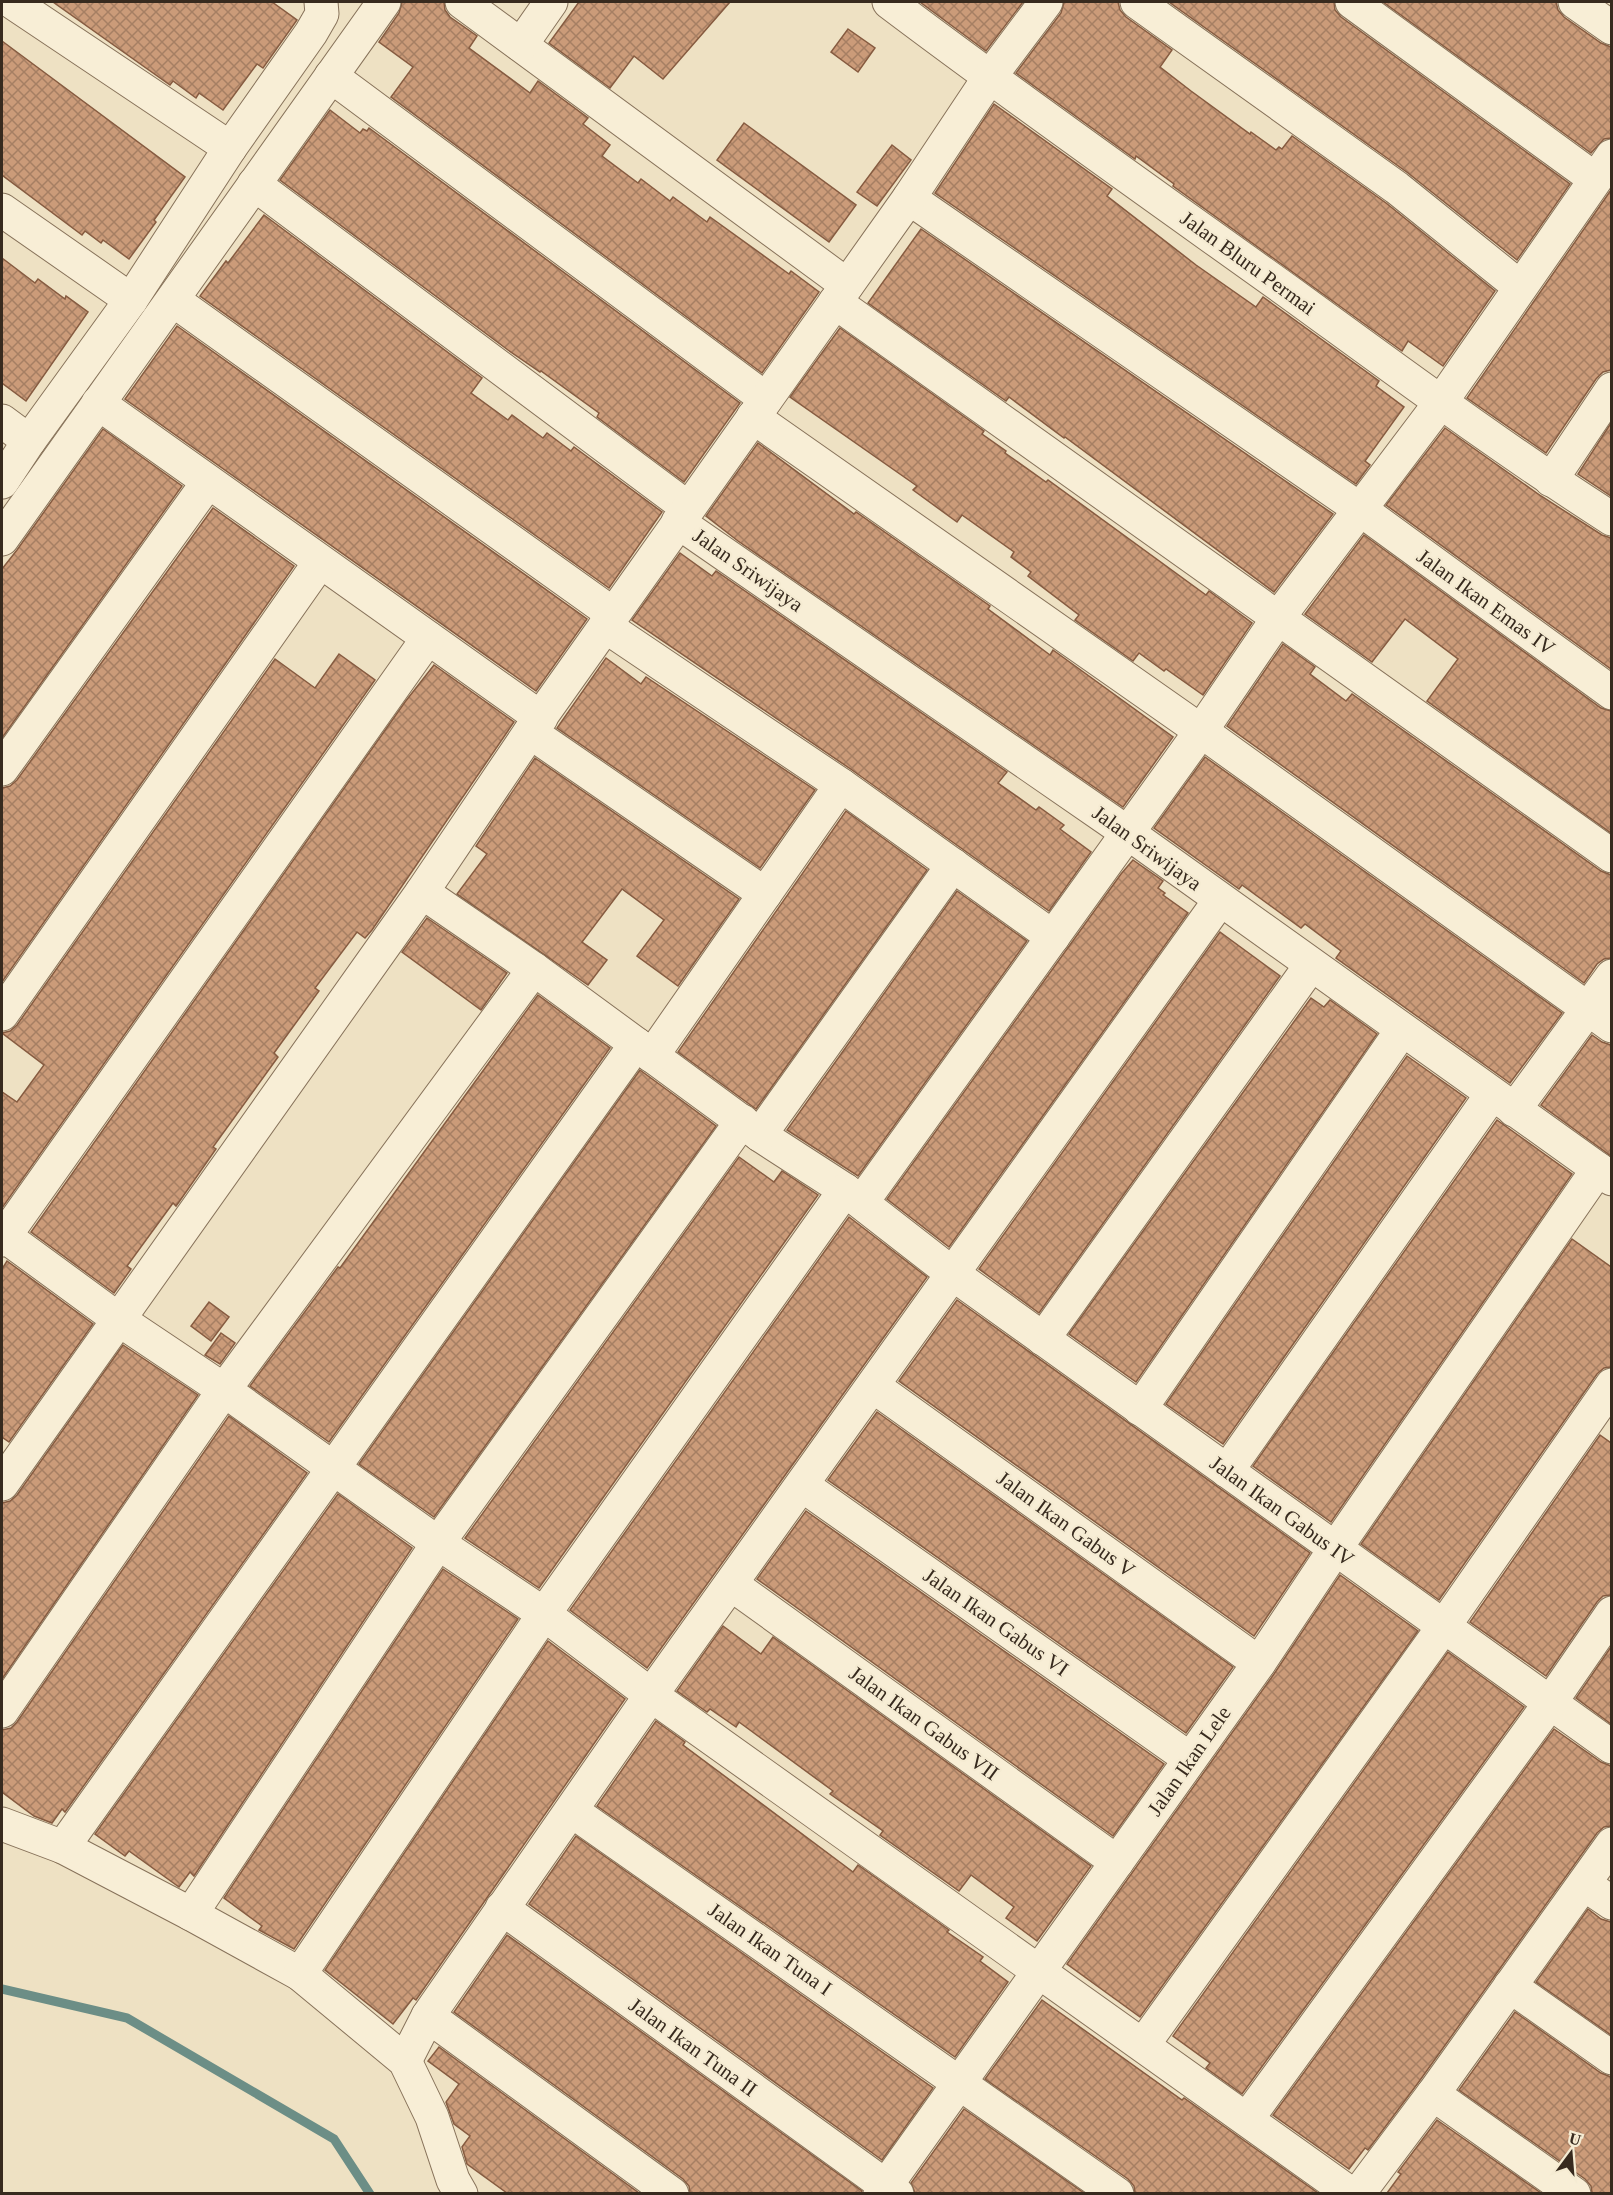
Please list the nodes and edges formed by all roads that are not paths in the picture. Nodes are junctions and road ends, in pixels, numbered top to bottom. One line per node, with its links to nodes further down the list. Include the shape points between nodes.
1 (12, 2): 15 (street)
2 (321, 2): 15 (street, via 322,14 311,33)
3 (384, 2): 13 (street)
4 (462, 2): 12 (street)
5 (551, 2): 12 (street)
6 (889, 2): 14 (street, Jalan Bluru Permai)
7 (1046, 2): 14 (street)
8 (1137, 2): 20 (street, via 1397,188)
9 (1352, 2): 16 (street)
10 (1575, 2): 11 (street)
11 (1611, 28)
12 (521, 45): 21 (street)
13 (331, 76): 17 (street); 27 (street)
14 (989, 78): 18 (street); 25 (street, Jalan Bluru Permai)
15 (230, 148): 22 (street)
16 (1603, 167): 20 (street)
17 (254, 184): 23 (street); 34 (street, Jalan Sriwijaya)
18 (909, 198): 21 (street); 33 (street, Jalan Ikan Emas IV)
19 (2, 210): 22 (street)
20 (1520, 287): 25 (street)
21 (841, 294): 27 (street); 38 (street)
22 (132, 300): 29 (street)
23 (173, 300): 26 (street); 39 (street)
24 (1611, 389): 30 (street)
25 (1441, 402): 30 (street, Jalan Bluru Permai); 33 (street)
26 (98, 403): 32 (street); 36 (street)
27 (760, 408): 34 (street); 43 (street)
28 (2, 421): 29 (street)
29 (29, 441): 31 (street)
30 (1551, 480): 35 (street, Jalan Bluru Permai)
31 (2, 482)
32 (208, 482): 37 (street); 44 (street)
33 (1361, 510): 38 (street); 41 (street, Jalan Ikan Emas IV)
34 (683, 515): 39 (street); 46 (street, Jalan Sriwijaya)
35 (1611, 519)
36 (2, 539)
37 (320, 562): 40 (street); 56 (street)
38 (1278, 618): 43 (street); 47 (street)
39 (609, 620): 42 (street); 45 (street)
40 (428, 638): 42 (street); 64 (street)
41 (1611, 693)
42 (536, 725): 49 (street); 50 (street)
43 (1201, 731): 46 (street); 57 (street)
44 (2, 769)
45 (841, 785): 48 (street); 50 (street)
46 (1128, 833): 51 (street, Jalan Sriwijaya); 52 (street)
47 (1611, 856)
48 (953, 865): 52 (street); 61 (street)
49 (422, 892): 54 (street, Jalan Ikan Gabus IV); 66 (street)
50 (765, 894): 59 (street)
51 (1220, 900): 53 (street, Jalan Sriwijaya); 65 (street)
52 (1053, 937): 63 (street)
53 (1311, 965): 58 (street, Jalan Sriwijaya); 67 (street)
54 (534, 969): 59 (street, Jalan Ikan Gabus IV); 70 (street)
55 (1611, 976): 57 (street)
56 (2, 1014)
57 (1600, 1017): 60 (street)
58 (1402, 1030): 60 (street, Jalan Sriwijaya); 71 (street)
59 (644, 1050): 61 (street, Jalan Ikan Gabus IV); 72 (street)
60 (1503, 1102): 62 (street, Jalan Sriwijaya); 73 (street)
61 (751, 1128): 63 (street, Jalan Ikan Gabus IV); 76 (street)
62 (1605, 1174): 77 (street, Jalan Ikan Lele)
63 (853, 1196): 65 (street, Jalan Ikan Gabus IV); 80 (street)
64 (2, 1237): 66 (street)
65 (953, 1274): 67 (street, Jalan Ikan Gabus IV); 69 (street)
66 (118, 1319): 70 (street); 74 (street)
67 (1043, 1339): 71 (street, Jalan Ikan Gabus IV)
68 (1611, 1384): 81 (street)
69 (873, 1386): 75 (street); 82 (street, Jalan Ikan Gabus V)
70 (224, 1390): 72 (street); 85 (street)
71 (1140, 1409): 73 (street, Jalan Ikan Gabus IV)
72 (333, 1468): 76 (street); 91 (street)
73 (1227, 1471): 77 (street, Jalan Ikan Gabus IV)
74 (2, 1484)
75 (802, 1485): 78 (street); 87 (street, Jalan Ikan Gabus VI)
76 (438, 1543): 80 (street); 96 (street)
77 (1335, 1548): 81 (street, Jalan Ikan Gabus IV); 82 (street, Jalan Ikan Lele)
78 (732, 1584): 83 (street); 92 (street, Jalan Ikan Gabus VII)
79 (1611, 1613): 84 (street)
80 (544, 1614): 83 (street); 98 (street)
81 (1444, 1626): 84 (street, Jalan Ikan Gabus IV); 101 (street)
82 (1259, 1663): 87 (street, Jalan Ikan Lele)
83 (651, 1695): 88 (street); 97 (street)
84 (1550, 1703): 86 (street, Jalan Ikan Gabus IV); 106 (street)
85 (2, 1712)
86 (1611, 1747)
87 (1190, 1759): 92 (street, Jalan Ikan Lele)
88 (572, 1811): 95 (street); 104 (street, Jalan Ikan Tuna I)
89 (2, 1824): 91 (street)
90 (1611, 1844): 93 (street)
91 (63, 1847): 96 (street)
92 (1117, 1862): 97 (street, Jalan Ikan Lele)
93 (1584, 1884): 94 (street); 99 (street)
94 (1611, 1903)
95 (502, 1908): 100 (street); 107 (street, Jalan Ikan Tuna II)
96 (191, 1914): 98 (street)
97 (1039, 1971): 101 (street); 104 (street, Jalan Ikan Lele)
98 (300, 1974): 103 (street)
99 (1510, 1986): 102 (street); 105 (street)
100 (428, 2016): 103 (street); 109 (street)
101 (1143, 2045): 106 (street)
102 (1611, 2058)
103 (405, 2061): 108 (street, via 432,2116)
104 (964, 2085): 107 (street, Jalan Ikan Lele); 110 (street, Jalan Ikan Tuna I)
105 (1433, 2094): 112 (street); 113 (street)
106 (1247, 2119): 111 (street)
107 (887, 2191)
108 (461, 2193)
109 (672, 2193)
110 (1117, 2193)
111 (1351, 2193)
112 (1358, 2193)
113 (1574, 2193)

